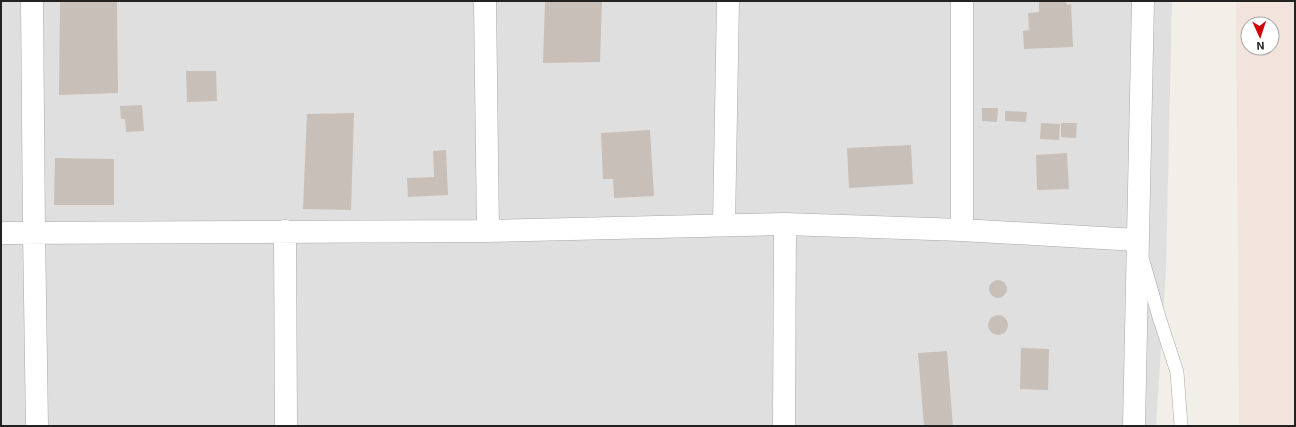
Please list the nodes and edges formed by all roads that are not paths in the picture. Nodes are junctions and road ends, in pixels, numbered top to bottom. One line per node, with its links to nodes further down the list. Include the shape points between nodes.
1 (32, 1): 12 (street)
2 (485, 1): 9 (street)
3 (728, 1): 7 (street)
4 (962, 1): 8 (street)
5 (1143, 1): 13 (street)
6 (785, 224): 7 (street); 8 (street); 16 (street)
7 (724, 225): 9 (street)
8 (962, 230): 13 (street)
9 (488, 231): 10 (street)
10 (285, 232): 12 (street); 15 (street)
11 (1, 233): 12 (street)
12 (34, 233): 14 (street)
13 (1137, 240): 17 (street); 18 (lane, via 1177,372)
14 (37, 426)
15 (286, 426)
16 (784, 426)
17 (1134, 426)
18 (1181, 426)

